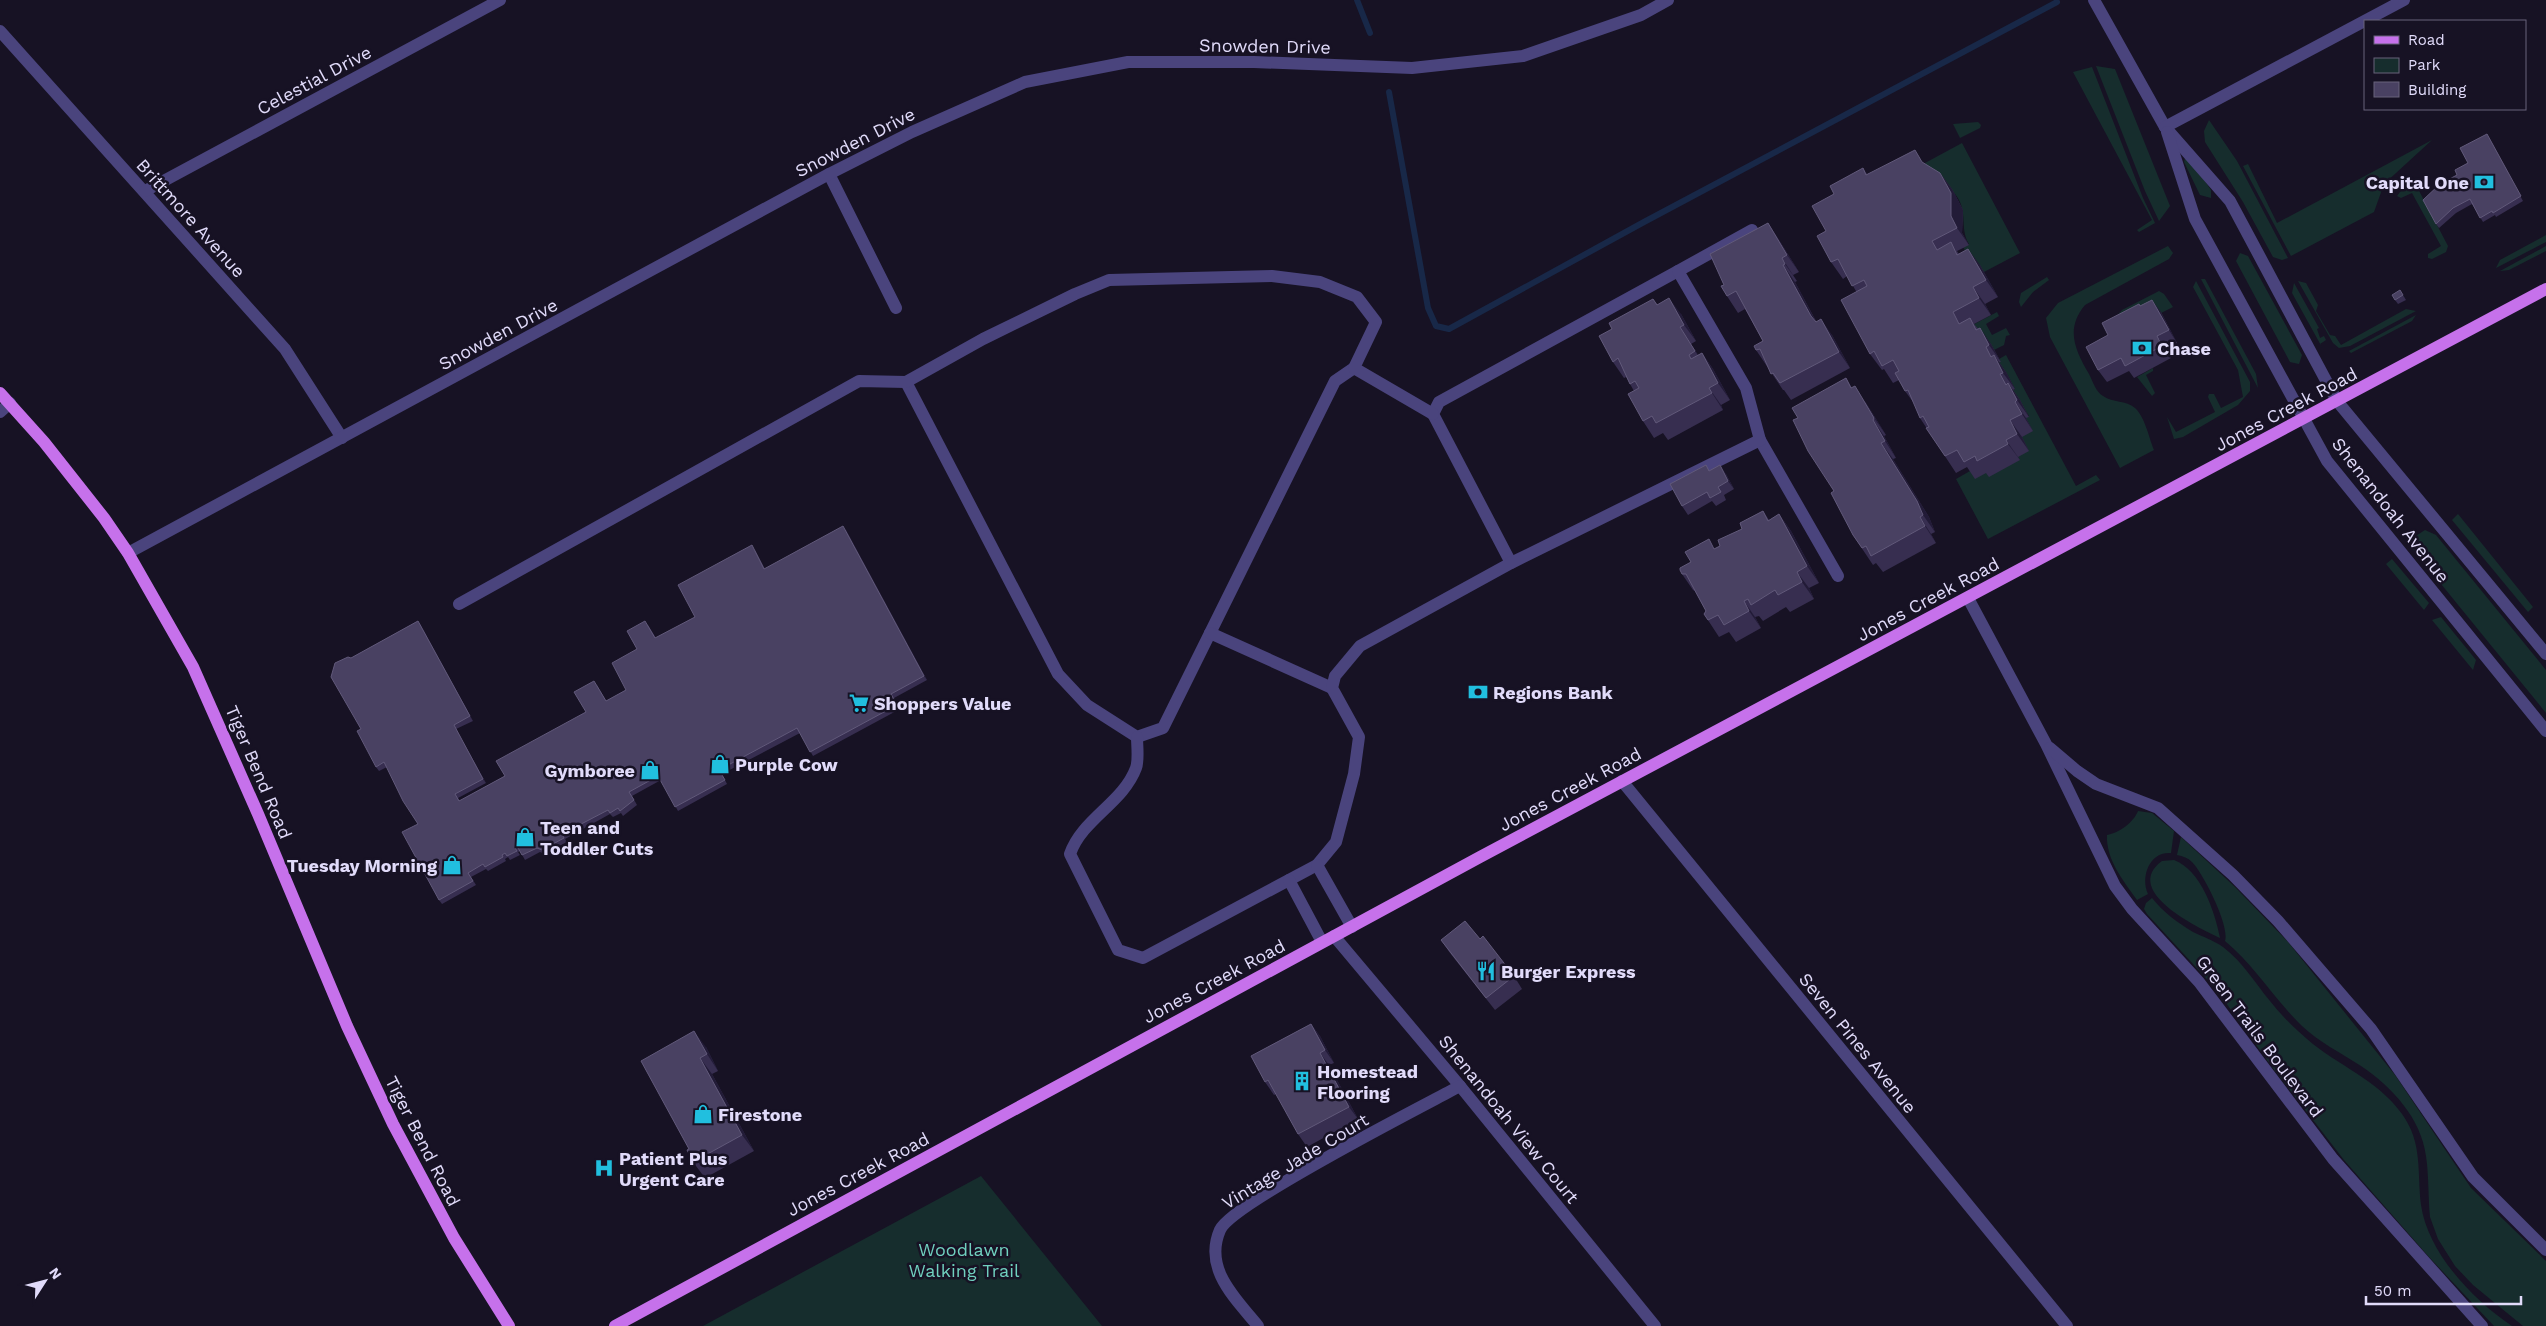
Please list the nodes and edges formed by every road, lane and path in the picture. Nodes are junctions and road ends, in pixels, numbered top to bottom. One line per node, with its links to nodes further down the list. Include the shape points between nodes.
1 (500, 0): 10 (street, Celestial Drive)
2 (1668, 0): 9 (street, Snowden Drive, via 1640,15 1523,56 1412,68 1254,62 1128,62 1025,82 912,132)
3 (2094, 0): 8 (street, Shenandoah Avenue)
4 (2404, 0): 5 (street)
5 (2367, 20)
6 (2364, 21): 8 (street)
7 (0, 31): 10 (street, Brittmore Avenue)
8 (2166, 127): 18 (street, Shenandoah Avenue, via 2230,201); 21 (street, Shenandoah Avenue, via 2195,219)
9 (829, 174): 14 (street); 22 (street, Snowden Drive)
10 (145, 191): 22 (street, Brittmore Avenue, via 285,349)
11 (1752, 230): 12 (street)
12 (1678, 271): 20 (street, via 1439,402); 23 (street, via 1746,388)
13 (2546, 289): 18 (main road, Jones Creek Road)
14 (896, 308)
15 (1354, 368): 16 (street, via 1376,322 1357,297 1320,282 1272,276 1109,280 983,340); 20 (street); 29 (street, via 1335,381)
16 (906, 382): 28 (street, via 859,381); 33 (street, via 1058,674 1087,705)
17 (0, 393): 19 (main road, Tiger Bend Road)
18 (2337, 401): 21 (main road, Jones Creek Road); 30 (street, Shenandoah Avenue)
19 (5, 408): 24 (main road, Tiger Bend Road, via 78,484)
20 (1433, 414): 25 (street)
21 (2303, 419): 27 (main road, Jones Creek Road); 32 (street, Shenandoah Avenue, via 2326,461)
22 (342, 438): 24 (street, Snowden Drive)
23 (1760, 440): 25 (street); 26 (street)
24 (128, 553): 42 (main road, Tiger Bend Road, via 193,667 393,1124 454,1238)
25 (1511, 563): 31 (street, via 1360,646 1335,676)
26 (1838, 576)
27 (1968, 598): 34 (street, Green Trails Boulevard); 35 (main road, Jones Creek Road)
28 (459, 604)
29 (1210, 632): 31 (street); 33 (street, via 1163,728)
30 (2546, 654)
31 (1332, 688): 36 (street, via 1359,737 1354,774 1336,842)
32 (2546, 731)
33 (1137, 737): 37 (street, via 1137,767 1120,795 1075,839 1070,854 1118,950 1142,958)
34 (2046, 744): 41 (street, Green Trails Boulevard, via 2096,784 2158,808 2233,875 2278,921 2371,1029 2473,1177); 47 (street, Green Trails Boulevard, via 2115,886 2132,909 2199,982 2338,1166)
35 (1622, 781): 38 (main road, Jones Creek Road); 46 (street, Seven Pines Avenue)
36 (1317, 865): 37 (street); 38 (street)
37 (1289, 880): 39 (street, Shenandoah View Court)
38 (1352, 926): 39 (main road, Jones Creek Road)
39 (1328, 939): 40 (street, Shenandoah View Court); 43 (main road, Jones Creek Road)
40 (1460, 1086): 44 (street, Vintage Jade Court, via 1317,1163 1232,1216 1220,1229 1217,1268 1224,1284); 45 (street, Shenandoah View Court)
41 (2546, 1250)
42 (509, 1326)
43 (615, 1326)
44 (1258, 1326)
45 (1655, 1326)
46 (2067, 1326)
47 (2482, 1326)

